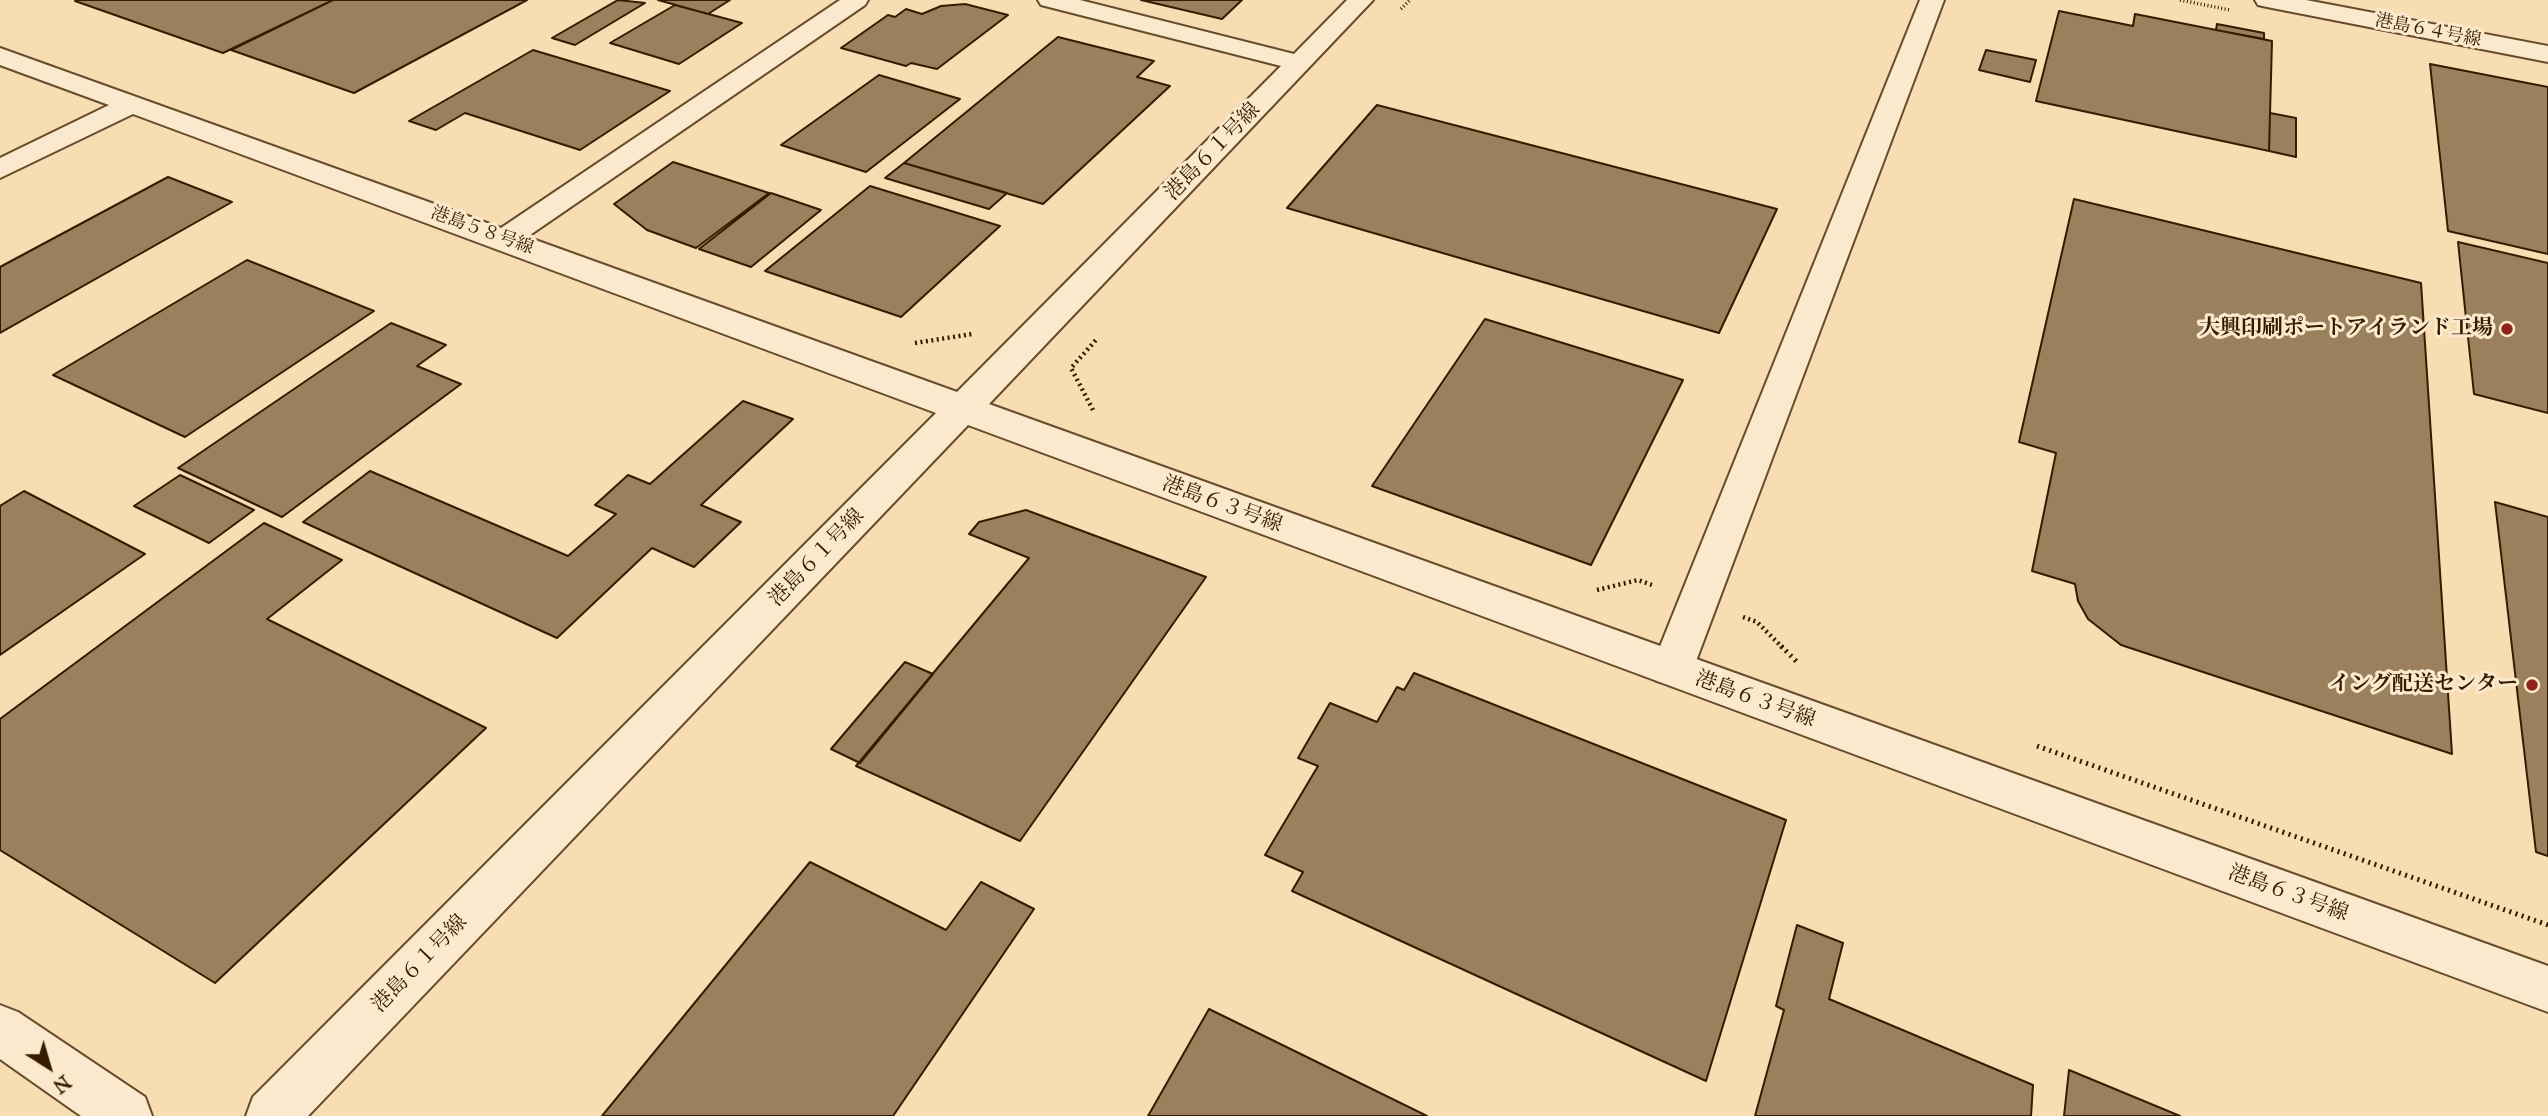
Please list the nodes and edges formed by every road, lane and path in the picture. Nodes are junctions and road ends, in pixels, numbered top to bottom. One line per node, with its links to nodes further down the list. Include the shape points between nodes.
1 (856, 0): 13 (street)
2 (1050, 0): 10 (street)
3 (1361, 0): 10 (street, 港島６１号線)
4 (1410, 0): 7 (path)
5 (1932, 0): 23 (street)
6 (2267, 0): 8 (street, 港島６４号線)
7 (1401, 10)
8 (2548, 54)
9 (0, 56): 11 (street, 港島５８号線)
10 (1300, 62): 17 (street, 港島６１号線)
11 (133, 104): 12 (street); 13 (street, 港島５８号線)
12 (0, 169)
13 (504, 239): 17 (street, 港島５８号線)
14 (974, 334): 16 (path)
15 (1099, 337): 18 (path, via 1071,368)
16 (905, 345)
17 (962, 410): 23 (street, 港島６３号線); 29 (street, 港島６１号線)
18 (1093, 411)
19 (1638, 580): 20 (path)
20 (1587, 592)
21 (1757, 622): 22 (path, via 1797,662)
22 (1810, 666)
23 (1672, 669): 26 (street, 港島６３号線)
24 (2034, 745): 25 (path)
25 (2548, 925)
26 (2548, 989)
27 (0, 1029): 28 (street)
28 (126, 1116)
29 (272, 1116)

